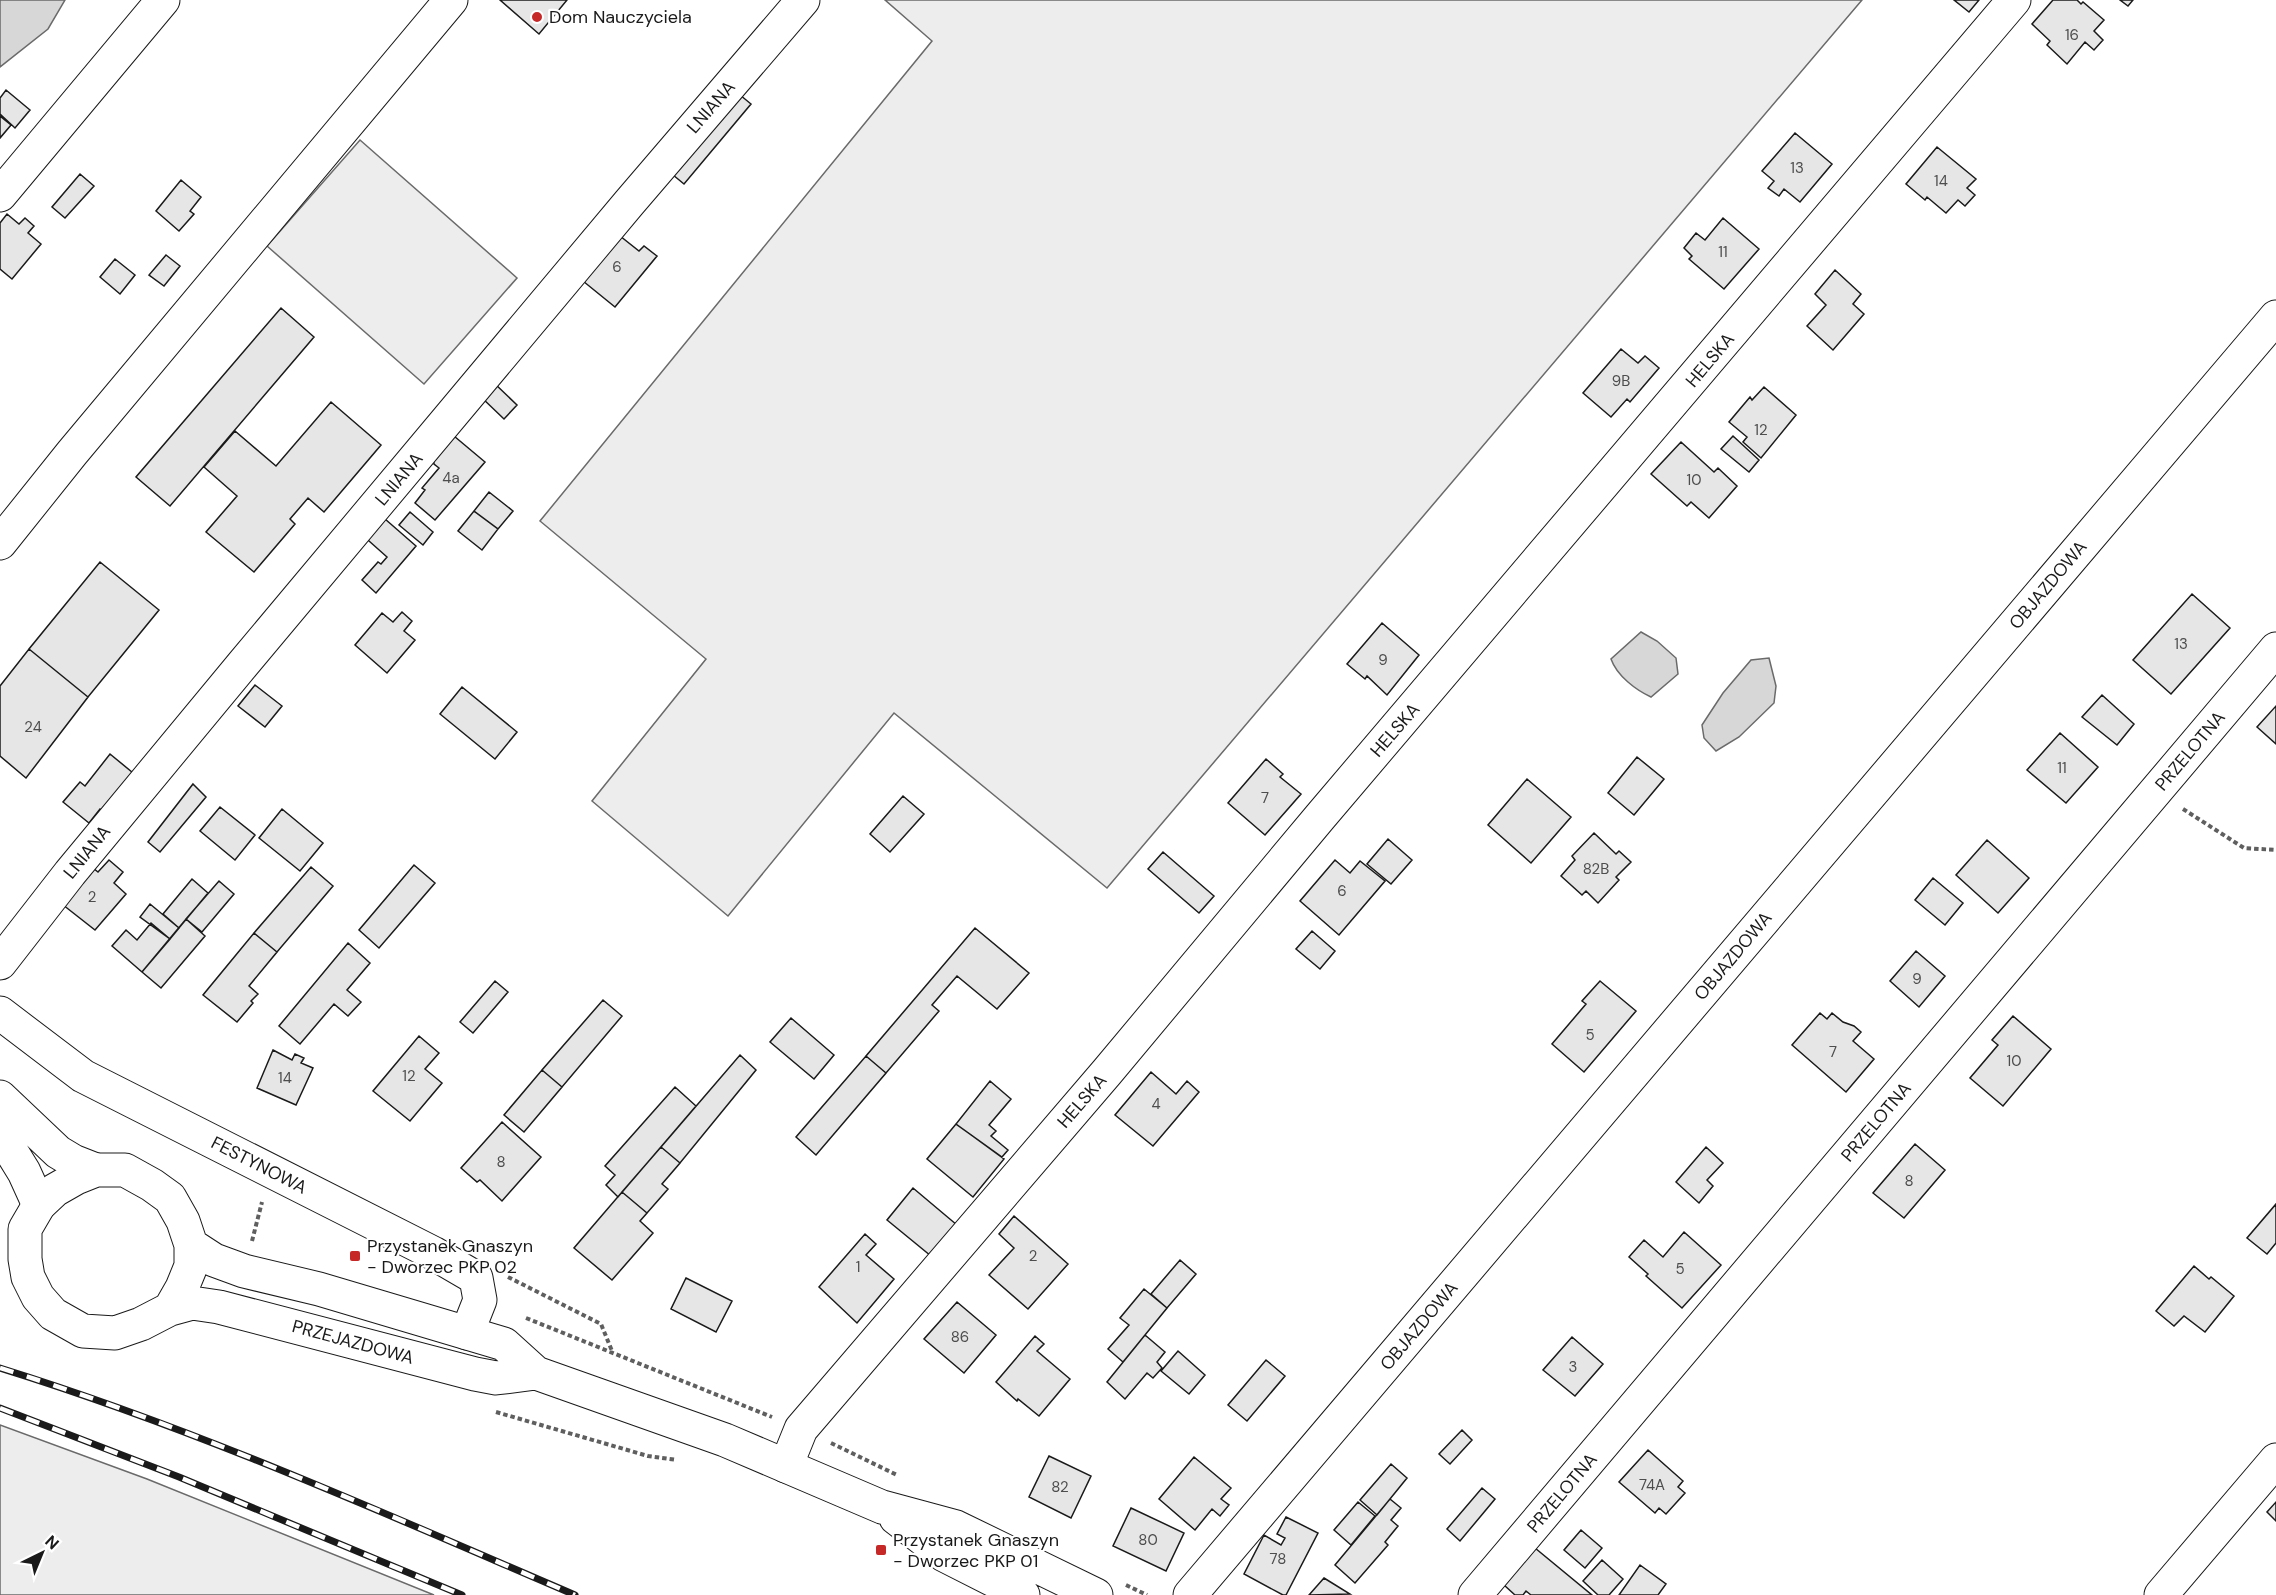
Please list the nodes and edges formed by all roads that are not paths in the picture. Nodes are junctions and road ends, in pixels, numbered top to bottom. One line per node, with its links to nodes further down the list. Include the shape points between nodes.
1 (163, 0): 5 (street)
2 (451, 0): 7 (street)
3 (803, 0): 9 (street, LNIANA, via 243,664)
4 (2014, 0): 22 (street, HELSKA, via 801,1429)
5 (0, 195)
6 (2276, 317): 26 (street, OBJAZDOWA)
7 (0, 543)
8 (2276, 649): 27 (street, PRZELOTNA)
9 (0, 963)
10 (0, 1013): 19 (street, FESTYNOWA, via 83,1076 434,1253 476,1278 480,1299)
11 (0, 1097): 13 (street, via 58,1152)
12 (0, 1133): 14 (street, via 24,1173)
13 (96, 1170): 14 (street, via 62,1186); 15 (street, via 125,1170 170,1198)
14 (22, 1223): 17 (street, via 28,1277)
15 (192, 1245): 18 (street, via 191,1266); 19 (street, PRZEJAZDOWA, via 214,1260 244,1271)
16 (0, 1281): 17 (street)
17 (38, 1297): 18 (street, via 53,1314 83,1331 115,1333)
18 (170, 1309): 20 (street, PRZEJAZDOWA, via 192,1303 219,1307 496,1378)
19 (467, 1333): 20 (street, PRZEJAZDOWA, via 504,1344)
20 (536, 1373): 22 (street, PRZEJAZDOWA, via 725,1440)
21 (2276, 1460): 28 (street)
22 (786, 1466): 23 (street, PRZEJAZDOWA)
23 (882, 1508): 24 (street, PRZEJAZDOWA, via 944,1555); 25 (street, PRZEJAZDOWA, via 956,1527)
24 (1023, 1595)
25 (1096, 1595)
26 (1190, 1595)
27 (1475, 1595)
28 (2161, 1595)

